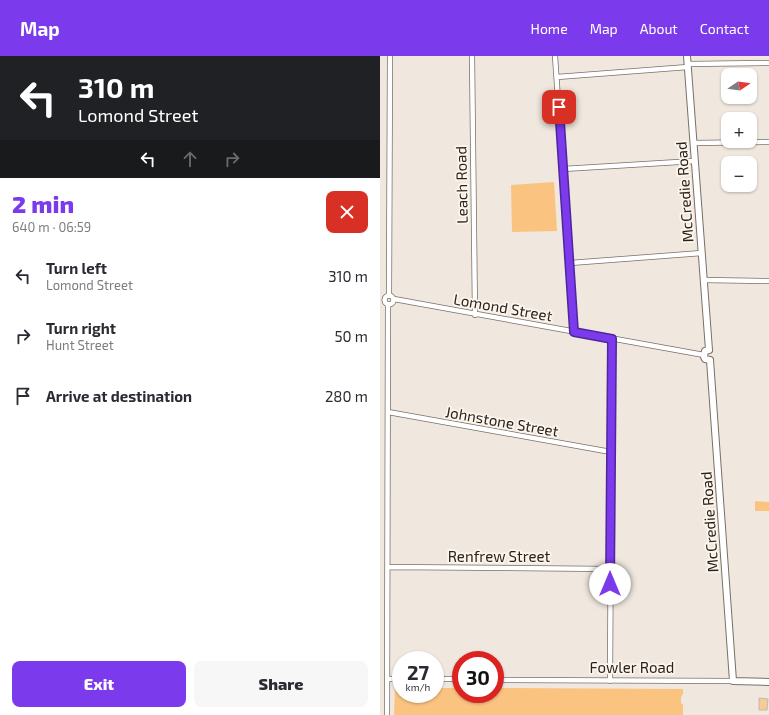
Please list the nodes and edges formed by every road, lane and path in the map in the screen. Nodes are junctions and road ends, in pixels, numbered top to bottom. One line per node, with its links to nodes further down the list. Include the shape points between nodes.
1 (390, 56): 16 (street)
2 (472, 56): 18 (street, Leach Road)
3 (555, 56): 7 (street)
4 (687, 56): 6 (main road, McCredie Road)
5 (769, 64): 6 (street)
6 (688, 66): 7 (street); 9 (main road, McCredie Road)
7 (557, 76): 11 (street)
8 (769, 142): 9 (street)
9 (694, 143): 10 (main road, McCredie Road)
10 (695, 161): 11 (street); 12 (main road, McCredie Road)
11 (563, 169): 13 (street)
12 (702, 253): 13 (street); 14 (main road, McCredie Road)
13 (570, 263): 19 (street)
14 (704, 280): 15 (street); 21 (main road, McCredie Road)
15 (769, 281)
16 (391, 297): 17 (street, via 392,303); 17 (street, via 386,296); 18 (street, Lomond Street)
17 (388, 304): 24 (street)
18 (475, 315): 19 (street, Lomond Street)
19 (574, 332): 20 (street, Lomond Street)
20 (612, 339): 22 (street, Lomond Street); 25 (street)
21 (709, 350): 22 (main road); 23 (main road, via 714,356)
22 (704, 355): 23 (main road, via 705,359)
23 (710, 360): 32 (main road, McCredie Road)
24 (388, 412): 25 (street, Johnstone Street); 26 (street)
25 (611, 452): 27 (street)
26 (388, 567): 27 (street, Renfrew Street); 28 (street)
27 (610, 569): 31 (street)
28 (387, 679): 29 (street); 34 (street)
29 (392, 679)
30 (504, 680): 31 (street, Fowler Road)
31 (610, 681): 32 (street, Fowler Road)
32 (733, 681): 33 (main road, Fowler Road)
33 (769, 682)
34 (387, 715)

